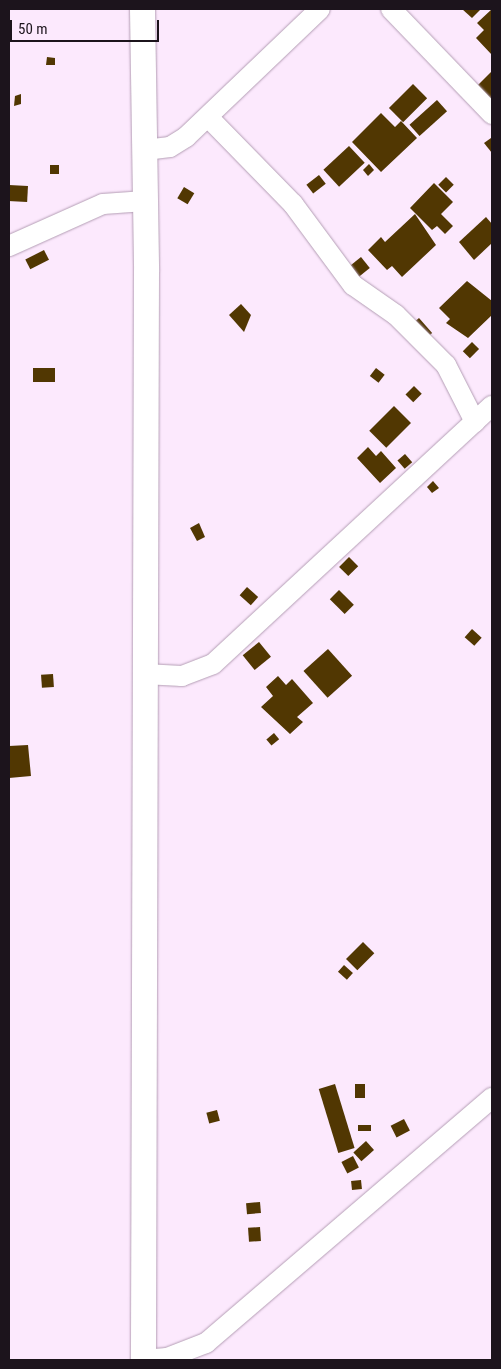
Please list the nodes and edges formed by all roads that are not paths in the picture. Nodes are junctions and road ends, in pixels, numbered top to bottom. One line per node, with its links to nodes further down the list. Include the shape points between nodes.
1 (142, 9): 6 (street)
2 (320, 9): 5 (street)
3 (391, 9): 4 (street)
4 (492, 114)
5 (208, 118): 6 (street, via 175,144); 10 (street, via 293,204 353,285 396,315 442,360)
6 (145, 150): 7 (street)
7 (145, 201): 8 (street, via 103,204); 11 (street)
8 (9, 246)
9 (492, 406): 10 (street)
10 (475, 422): 11 (street, via 213,664 182,676)
11 (144, 674): 13 (street)
12 (492, 1098): 13 (street, via 206,1343 167,1358)
13 (143, 1360)

